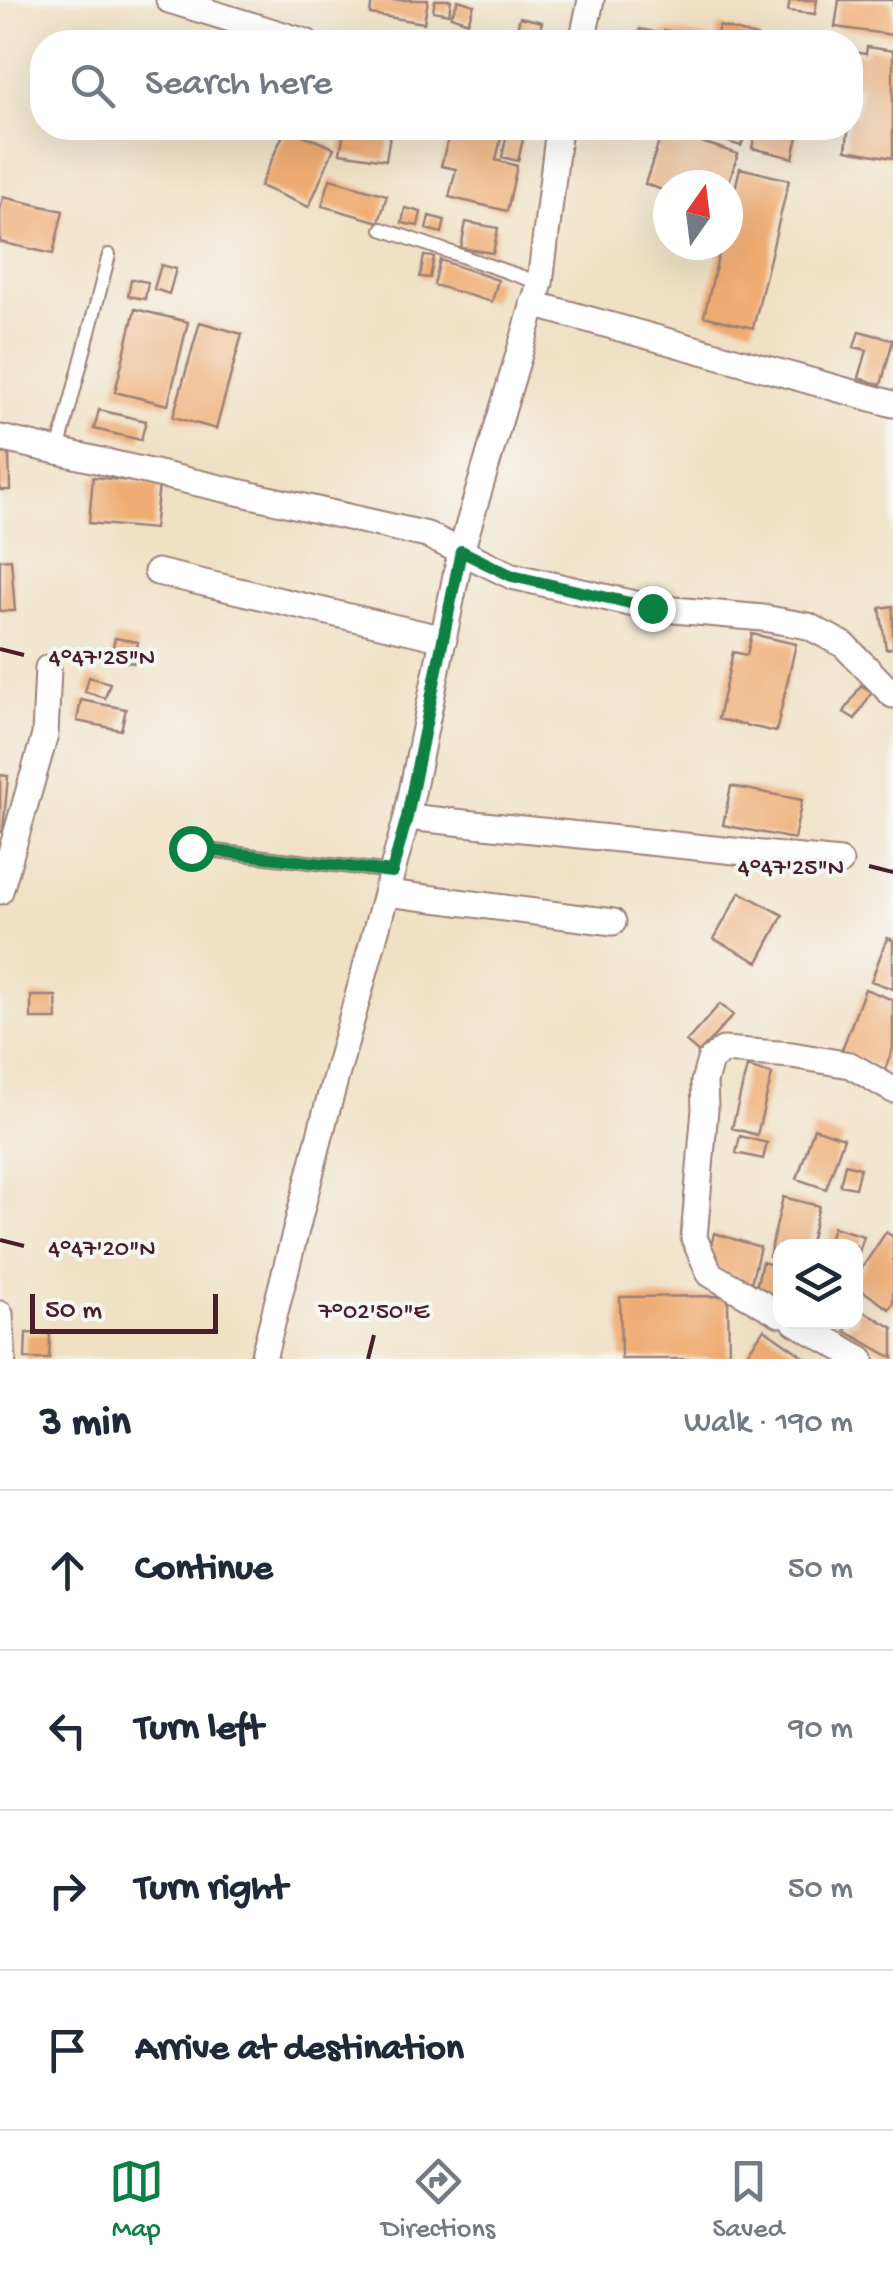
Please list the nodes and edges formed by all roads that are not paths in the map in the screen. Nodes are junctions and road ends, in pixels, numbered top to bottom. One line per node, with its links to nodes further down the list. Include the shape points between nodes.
1 (169, 0): 3 (street)
2 (591, 0): 4 (street)
3 (267, 30)
4 (585, 30)
5 (557, 140): 8 (street)
6 (382, 229): 8 (lane)
7 (109, 256): 11 (lane)
8 (536, 294): 9 (street); 12 (street)
9 (893, 404)
10 (0, 438): 11 (street)
11 (58, 451): 12 (street, via 427,535)
12 (461, 551): 14 (street); 16 (street, via 512,576 652,608 808,626 844,646)
13 (156, 572): 14 (street)
14 (444, 639): 17 (street)
15 (48, 668): 21 (street, via 45,734)
16 (893, 695)
17 (407, 817): 19 (street); 20 (street)
18 (191, 848): 20 (lane)
19 (840, 862)
20 (389, 883): 22 (street); 28 (street)
21 (0, 890)
22 (613, 922)
23 (893, 1090): 24 (street, via 850,1066 792,1055 724,1050 710,1060 694,1238 710,1274)
24 (773, 1310)
25 (0, 1314): 27 (street)
26 (807, 1329): 29 (street)
27 (2, 1359)
28 (263, 1359)
29 (861, 1359)

